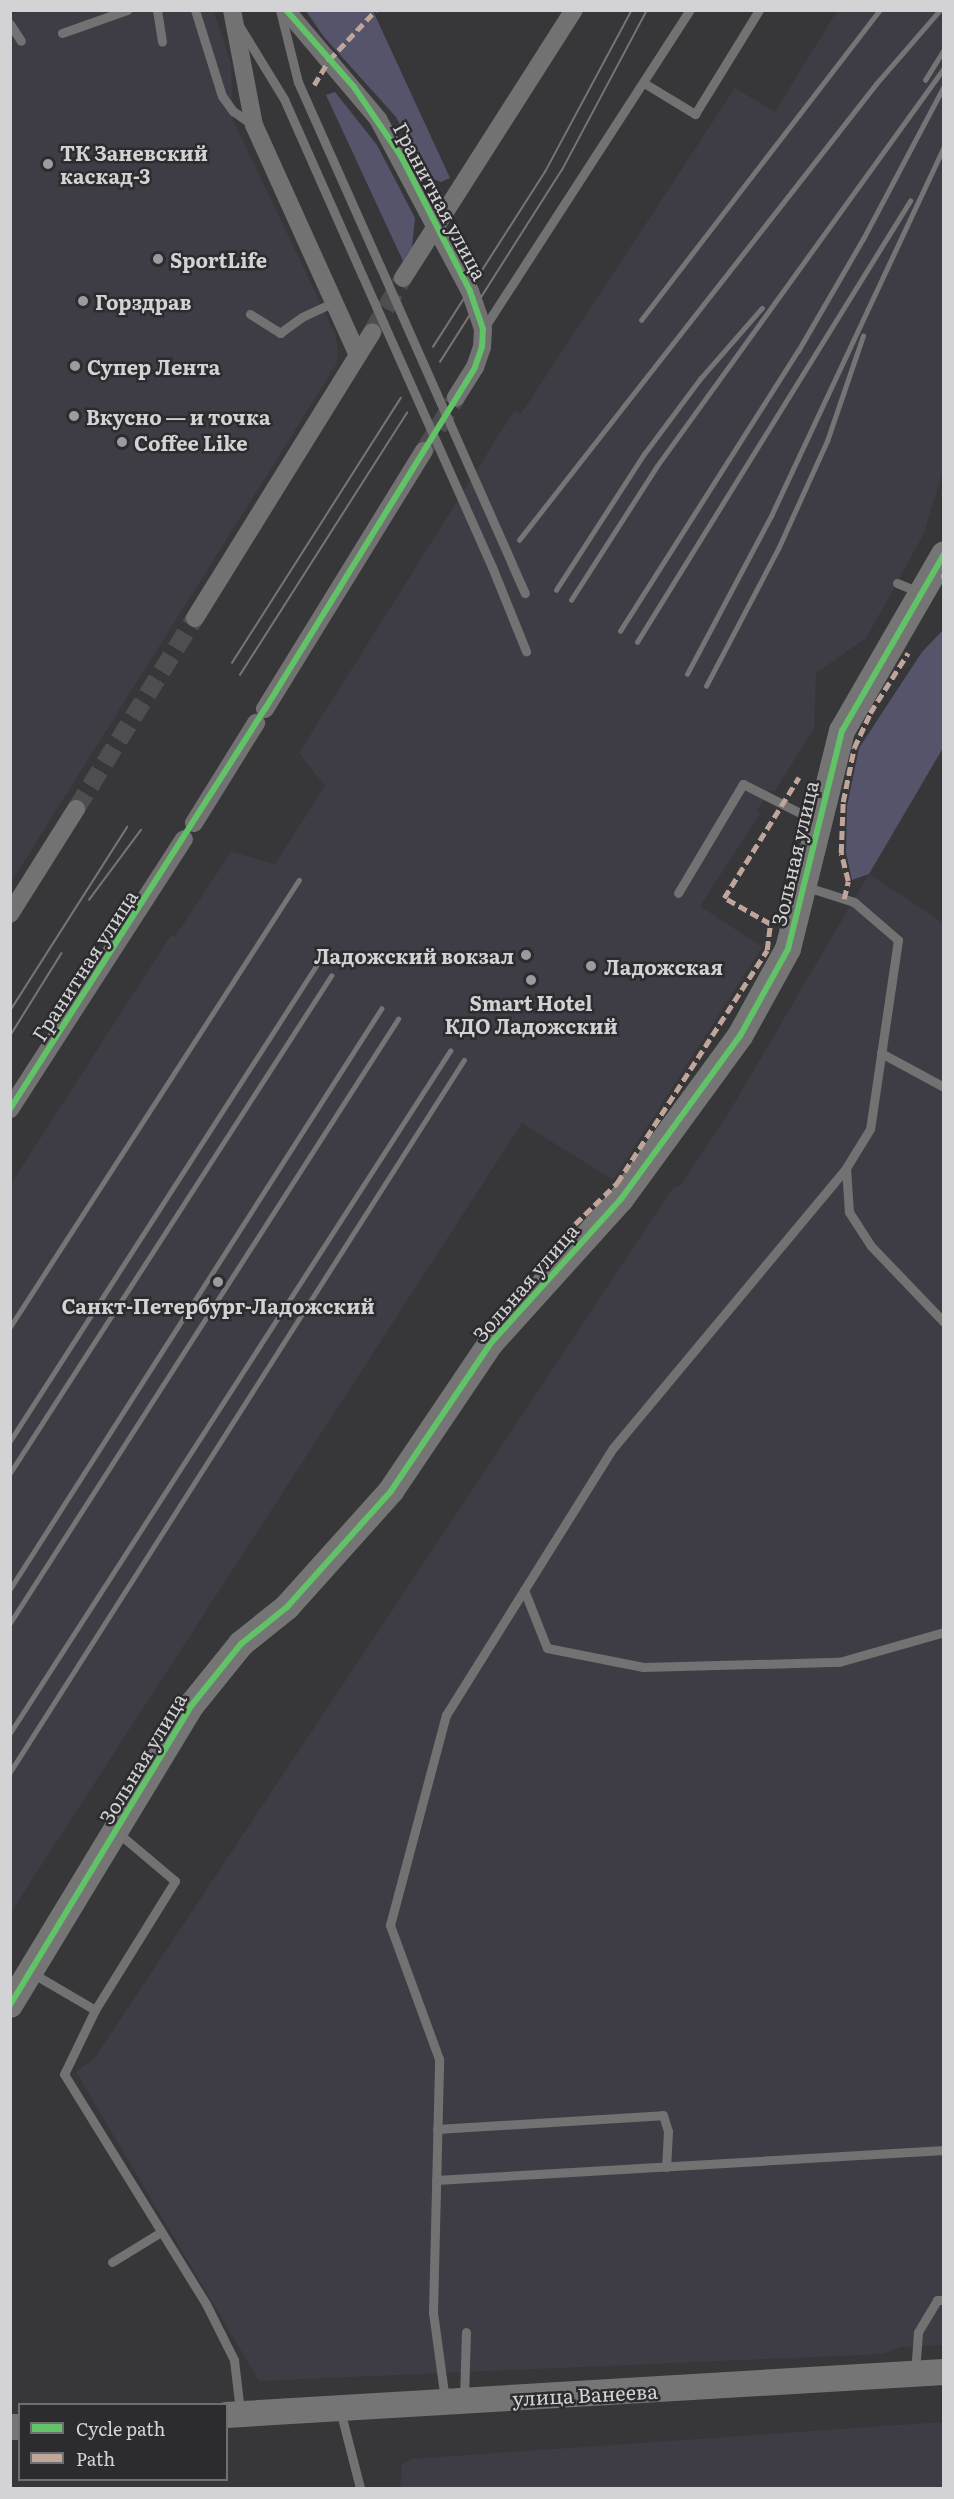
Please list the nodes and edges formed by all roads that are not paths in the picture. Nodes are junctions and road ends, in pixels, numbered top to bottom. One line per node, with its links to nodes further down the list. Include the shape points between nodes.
1 (127, 10): 11 (lane)
2 (157, 10): 13 (lane)
3 (195, 10): 17 (lane, via 222,96 233,111)
4 (280, 10): 14 (lane)
5 (286, 10): 18 (street, Гранитная улица, via 378,119)
6 (574, 10): 18 (street)
7 (690, 10): 15 (lane)
8 (759, 10): 15 (lane, via 695,114)
9 (235, 16): 16 (lane); 17 (street)
10 (10, 24): 12 (lane)
11 (62, 33)
12 (21, 41)
13 (162, 42)
14 (298, 82): 16 (lane); 29 (lane, bridge)
15 (644, 83): 22 (lane)
16 (280, 92): 32 (lane, bridge)
17 (254, 125): 20 (street)
18 (435, 224): 19 (street, Гранитная улица); 22 (street, Гранитная улица, via 470,291)
19 (403, 278)
20 (334, 302): 21 (lane, via 280,333); 24 (street)
21 (250, 314)
22 (483, 328): 25 (street, Гранитная улица, via 476,367)
23 (372, 332): 24 (street)
24 (358, 355): 31 (street)
25 (456, 398)
26 (424, 451): 35 (street)
27 (944, 554): 30 (street, Зольная улица)
28 (897, 583): 30 (lane)
29 (525, 593)
30 (921, 593): 34 (street, Зольная улица, via 842,731)
31 (195, 618)
32 (526, 651)
33 (76, 809): 39 (street)
34 (819, 822): 37 (street, Зольная улица); 38 (lane, via 743,784)
35 (194, 823)
36 (184, 839): 42 (street, Гранитная улица)
37 (807, 887): 40 (lane, via 854,902 898,940); 47 (street, Зольная улица, via 788,949 733,1046 621,1199 490,1344 391,1491 287,1607 241,1644 191,1706)
38 (678, 893)
39 (10, 914)
40 (881, 1053): 41 (lane); 43 (lane, via 870,1129)
41 (944, 1087)
42 (10, 1109)
43 (846, 1168): 44 (lane, via 849,1212 871,1246); 45 (lane, via 613,1448)
44 (944, 1322)
45 (524, 1590): 46 (lane, via 547,1647 643,1667 839,1662); 51 (lane, via 446,1715 390,1925 439,2059)
46 (944, 1632)
47 (116, 1832): 48 (street, Зольная улица); 50 (lane, via 175,1881)
48 (32, 1972): 49 (street, Зольная улица); 50 (lane)
49 (10, 2005)
50 (95, 2010): 55 (lane, via 64,2074)
51 (437, 2129): 53 (lane, via 663,2115 668,2131); 54 (lane)
52 (944, 2151): 53 (lane)
53 (666, 2167): 54 (lane)
54 (436, 2180): 61 (lane, via 433,2312)
55 (161, 2232): 56 (lane); 63 (lane, via 234,2360)
56 (112, 2262)
57 (944, 2300): 60 (lane, via 937,2301 918,2332)
58 (466, 2332): 61 (lane)
59 (944, 2372): 60 (street, улица Ванеева)
60 (915, 2374): 61 (street, улица Ванеева)
61 (454, 2402): 62 (street, улица Ванеева)
62 (339, 2409): 63 (street, улица Ванеева); 64 (lane)
63 (233, 2415)
64 (360, 2488)

